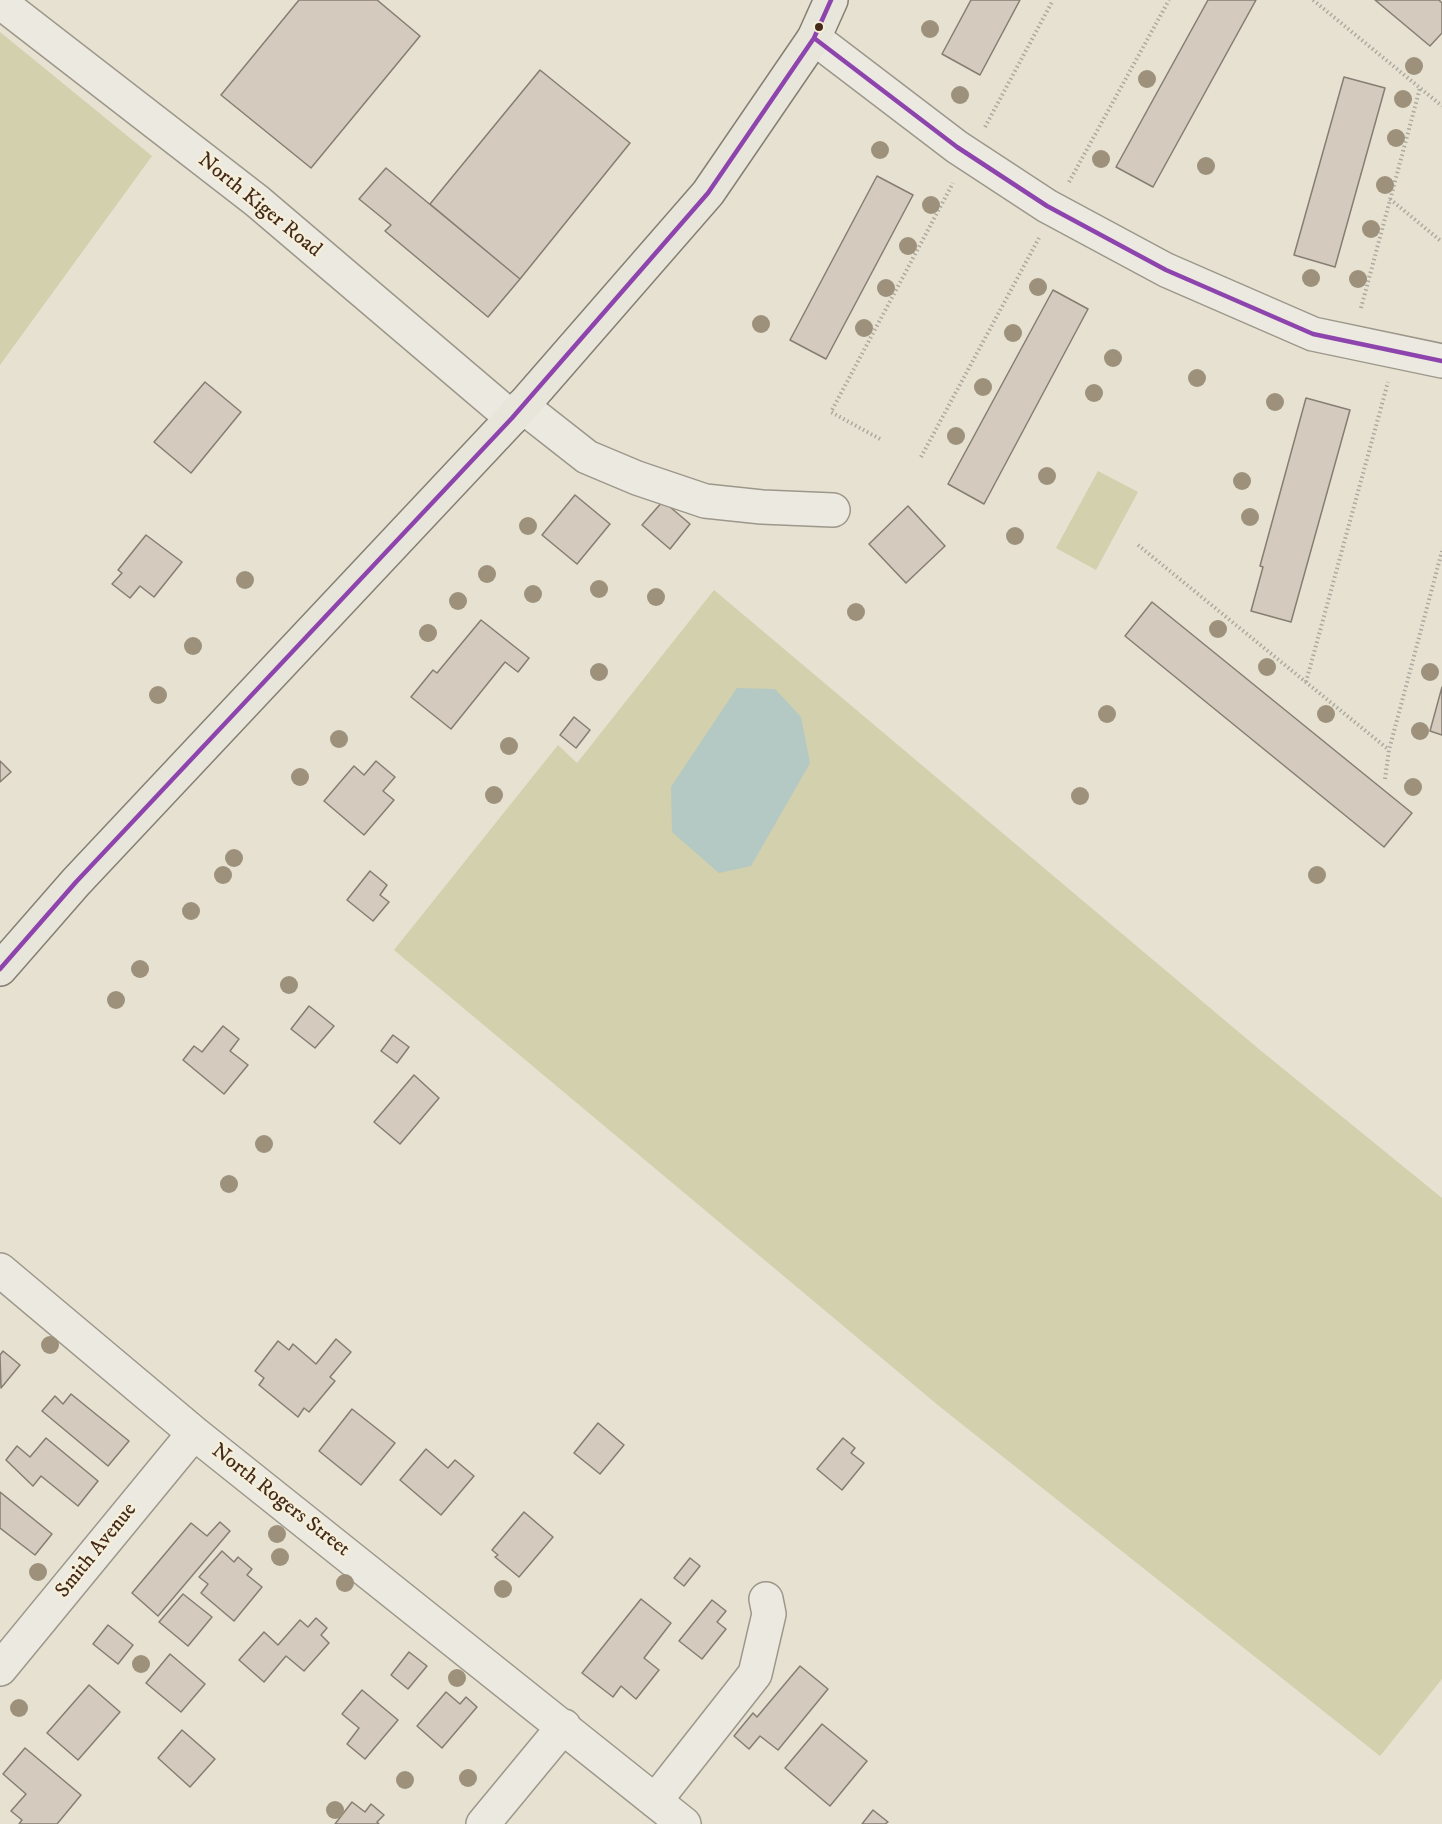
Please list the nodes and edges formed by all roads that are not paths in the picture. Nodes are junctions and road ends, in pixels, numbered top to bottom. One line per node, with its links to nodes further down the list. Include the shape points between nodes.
1 (831, 0): 3 (main road)
2 (0, 2): 5 (street, North Kiger Road, via 257,201)
3 (814, 38): 4 (street, via 957,147 1047,206 1166,270 1313,334); 5 (main road, via 708,193)
4 (1442, 360)
5 (517, 412): 6 (street, North Kiger Road, via 587,457 705,501); 7 (main road, via 76,882)
6 (833, 510)
7 (0, 969)
8 (0, 1270): 9 (street, North Rogers Street)
9 (195, 1434): 11 (street, Smith Avenue); 12 (street, North Rogers Street)
10 (766, 1599): 13 (street, via 769,1614 755,1674)
11 (0, 1670)
12 (564, 1726): 13 (street, North Rogers Street); 14 (street)
13 (655, 1801): 15 (street, North Rogers Street)
14 (483, 1824)
15 (684, 1824)

